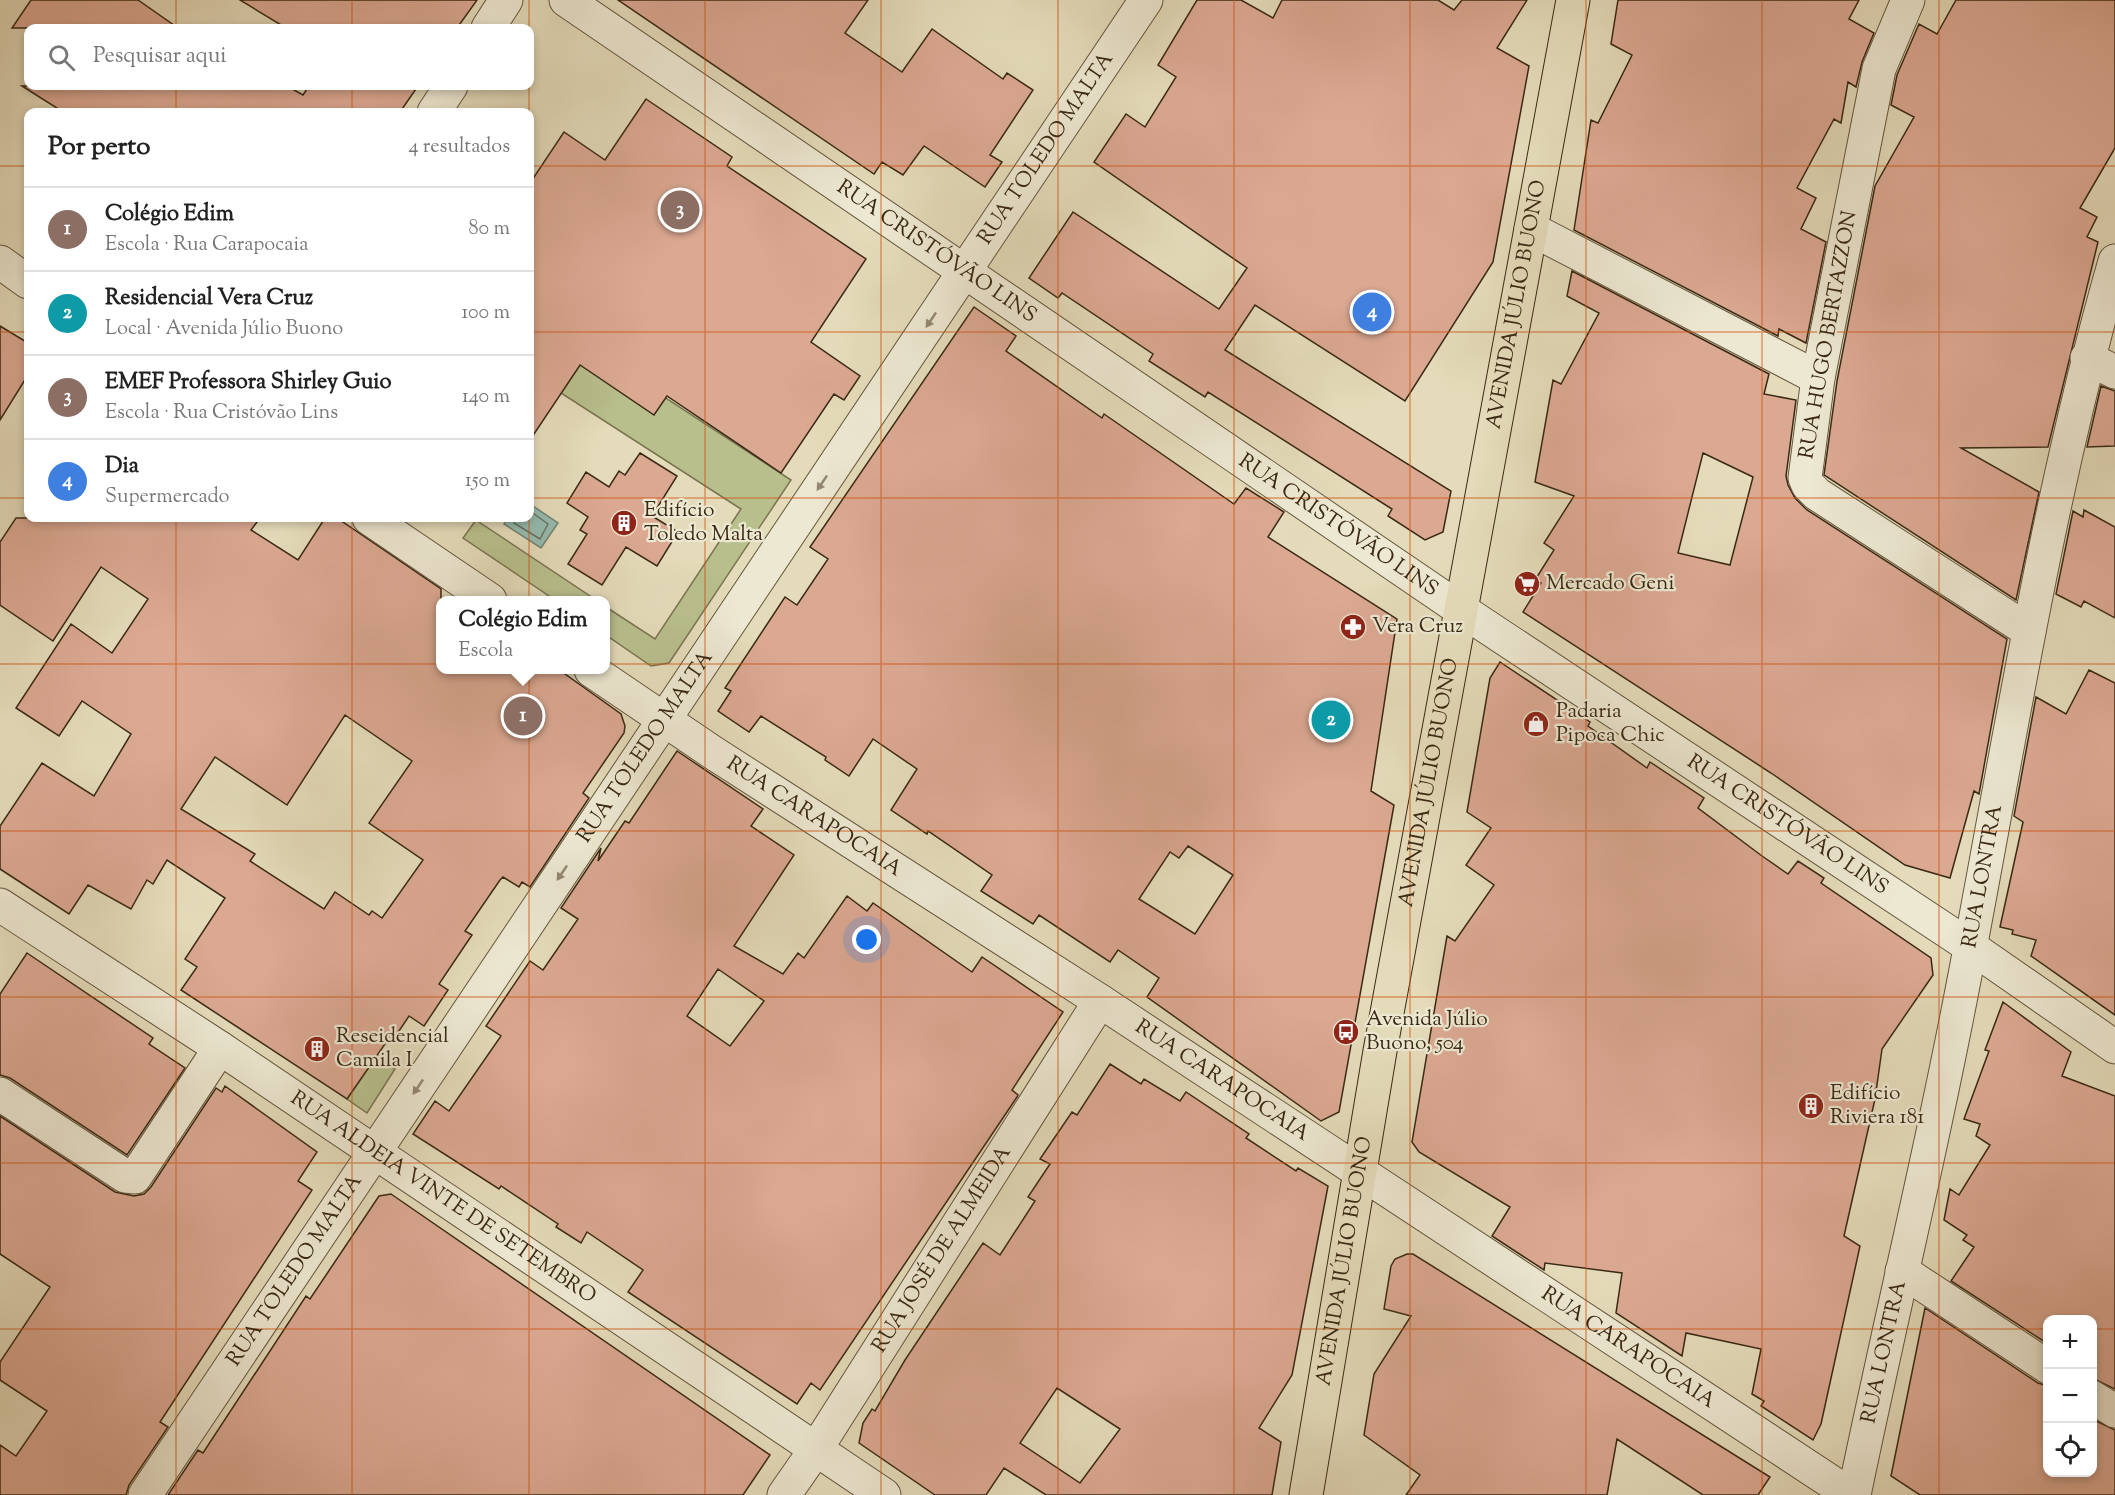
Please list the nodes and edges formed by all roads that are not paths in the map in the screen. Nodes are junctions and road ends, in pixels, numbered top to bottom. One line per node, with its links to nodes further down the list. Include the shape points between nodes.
1 (506, 0): 6 (street)
2 (566, 0): 12 (street, RUA CRISTÓVÃO LINS)
3 (1146, 0): 12 (street, RUA TOLEDO MALTA)
4 (1573, 0): 9 (main road, AVENIDA JÚLIO BUONO)
5 (1908, 0): 15 (street, RUA HUGO BERTAZZON, via 1879,69)
6 (491, 24)
7 (448, 90): 8 (street)
8 (437, 108)
9 (1531, 229): 15 (street); 18 (main road, AVENIDA JÚLIO BUONO)
10 (2115, 261): 14 (street, RUA LONTRA)
11 (0, 262): 13 (street)
12 (963, 272): 18 (street, RUA CRISTÓVÃO LINS); 21 (street, RUA TOLEDO MALTA, one-way to 21)
13 (24, 279)
14 (2101, 365): 19 (street, RUA LONTRA)
15 (1818, 378): 19 (street, RUA HUGO BERTAZZON, via 1805,466 1808,485)
16 (375, 522): 17 (street)
17 (484, 596)
18 (1460, 609): 23 (street, RUA CRISTÓVÃO LINS); 29 (main road, AVENIDA JÚLIO BUONO)
19 (2029, 631): 23 (street, RUA LONTRA)
20 (598, 674): 21 (street, RUA CARAPOCAIA)
21 (665, 720): 24 (street, RUA CARAPOCAIA); 28 (street, RUA TOLEDO MALTA, one-way to 28)
22 (0, 905): 26 (street, RUA ALDEIA VINTE DE SETEMBRO)
23 (1971, 947): 25 (street, RUA CRISTÓVÃO LINS); 30 (street, RUA LONTRA)
24 (1100, 1001): 29 (street, RUA CARAPOCAIA); 34 (street, RUA JOSÉ DE ALMEIDA)
25 (2115, 1047)
26 (220, 1048): 27 (street, via 135,1177 125,1176); 28 (street, RUA ALDEIA VINTE DE SETEMBRO)
27 (0, 1094)
28 (374, 1152): 34 (street, RUA ALDEIA VINTE DE SETEMBRO); 35 (street, RUA TOLEDO MALTA)
29 (1360, 1173): 38 (main road, AVENIDA JÚLIO BUONO); 39 (street, RUA CARAPOCAIA)
30 (1902, 1271): 31 (street); 39 (street, RUA LONTRA)
31 (2043, 1364)
32 (2097, 1400): 33 (street)
33 (2115, 1412)
34 (816, 1449): 36 (street, RUA JOSÉ DE ALMEIDA); 37 (street, RUA ALDEIA VINTE DE SETEMBRO)
35 (145, 1495)
36 (784, 1495)
37 (884, 1495)
38 (1306, 1495)
39 (1853, 1495)

